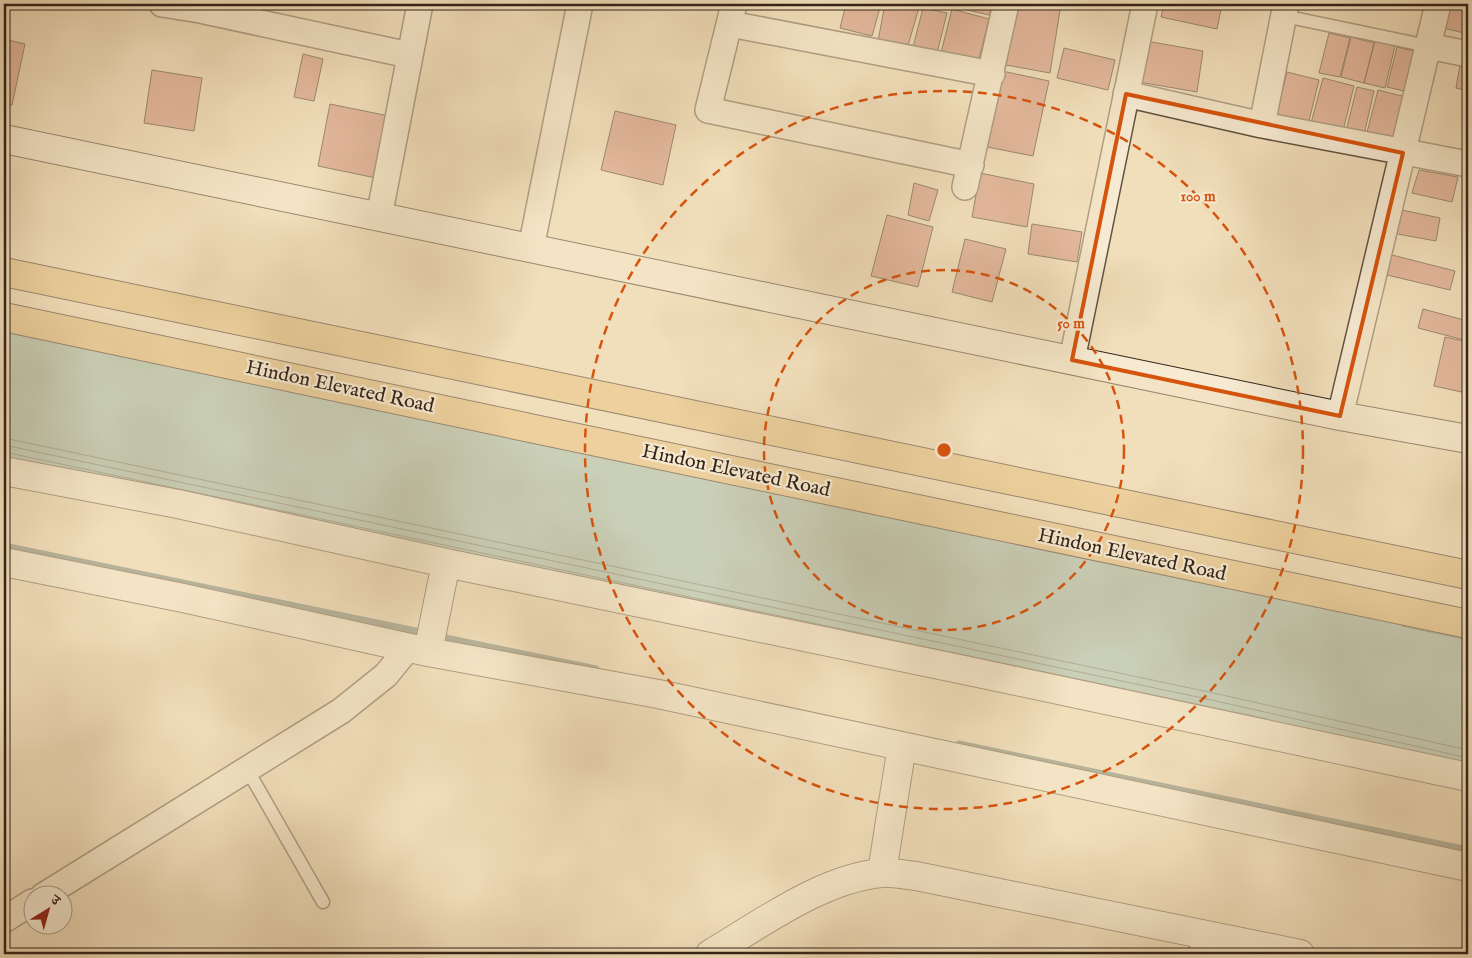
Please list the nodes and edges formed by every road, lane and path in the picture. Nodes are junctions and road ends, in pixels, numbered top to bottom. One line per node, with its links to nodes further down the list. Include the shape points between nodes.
1 (162, 4): 7 (street)
2 (420, 4): 12 (street)
3 (580, 4): 20 (street)
4 (1006, 4): 13 (street)
5 (1144, 4): 14 (street)
6 (1438, 4): 10 (street)
7 (201, 7): 12 (street)
8 (1285, 10): 10 (lane); 15 (street)
9 (732, 14): 13 (street); 13 (street, via 708,110 968,176)
10 (1428, 46): 11 (street); 17 (street)
11 (1468, 54)
12 (409, 56): 19 (street)
13 (992, 74)
14 (1126, 94): 15 (street); 23 (street)
15 (1262, 125): 17 (street)
16 (4, 139): 19 (street)
17 (1403, 153): 18 (street); 24 (street)
18 (1468, 164)
19 (379, 217): 20 (street)
20 (531, 248): 23 (street)
21 (4, 272): 29 (highway)
22 (4, 317): 30 (highway, Hindon Elevated Road)
23 (1072, 360): 24 (street)
24 (1340, 416): 25 (street)
25 (1468, 439)
26 (4, 471): 28 (street, via 178,504)
27 (4, 562): 31 (street)
28 (446, 563): 31 (street, via 440,597); 34 (street)
29 (1468, 575)
30 (1468, 624)
31 (422, 647): 32 (street); 33 (street, via 363,695)
32 (902, 746): 35 (street); 36 (street)
33 (247, 770): 37 (street); 38 (lane)
34 (1468, 777)
35 (1468, 867)
36 (882, 872): 41 (street, via 916,876); 42 (street, via 843,881 815,893)
37 (59, 886)
38 (323, 902)
39 (22, 908): 40 (street)
40 (4, 920)
41 (1204, 945): 43 (street)
42 (710, 954)
43 (1300, 954)

